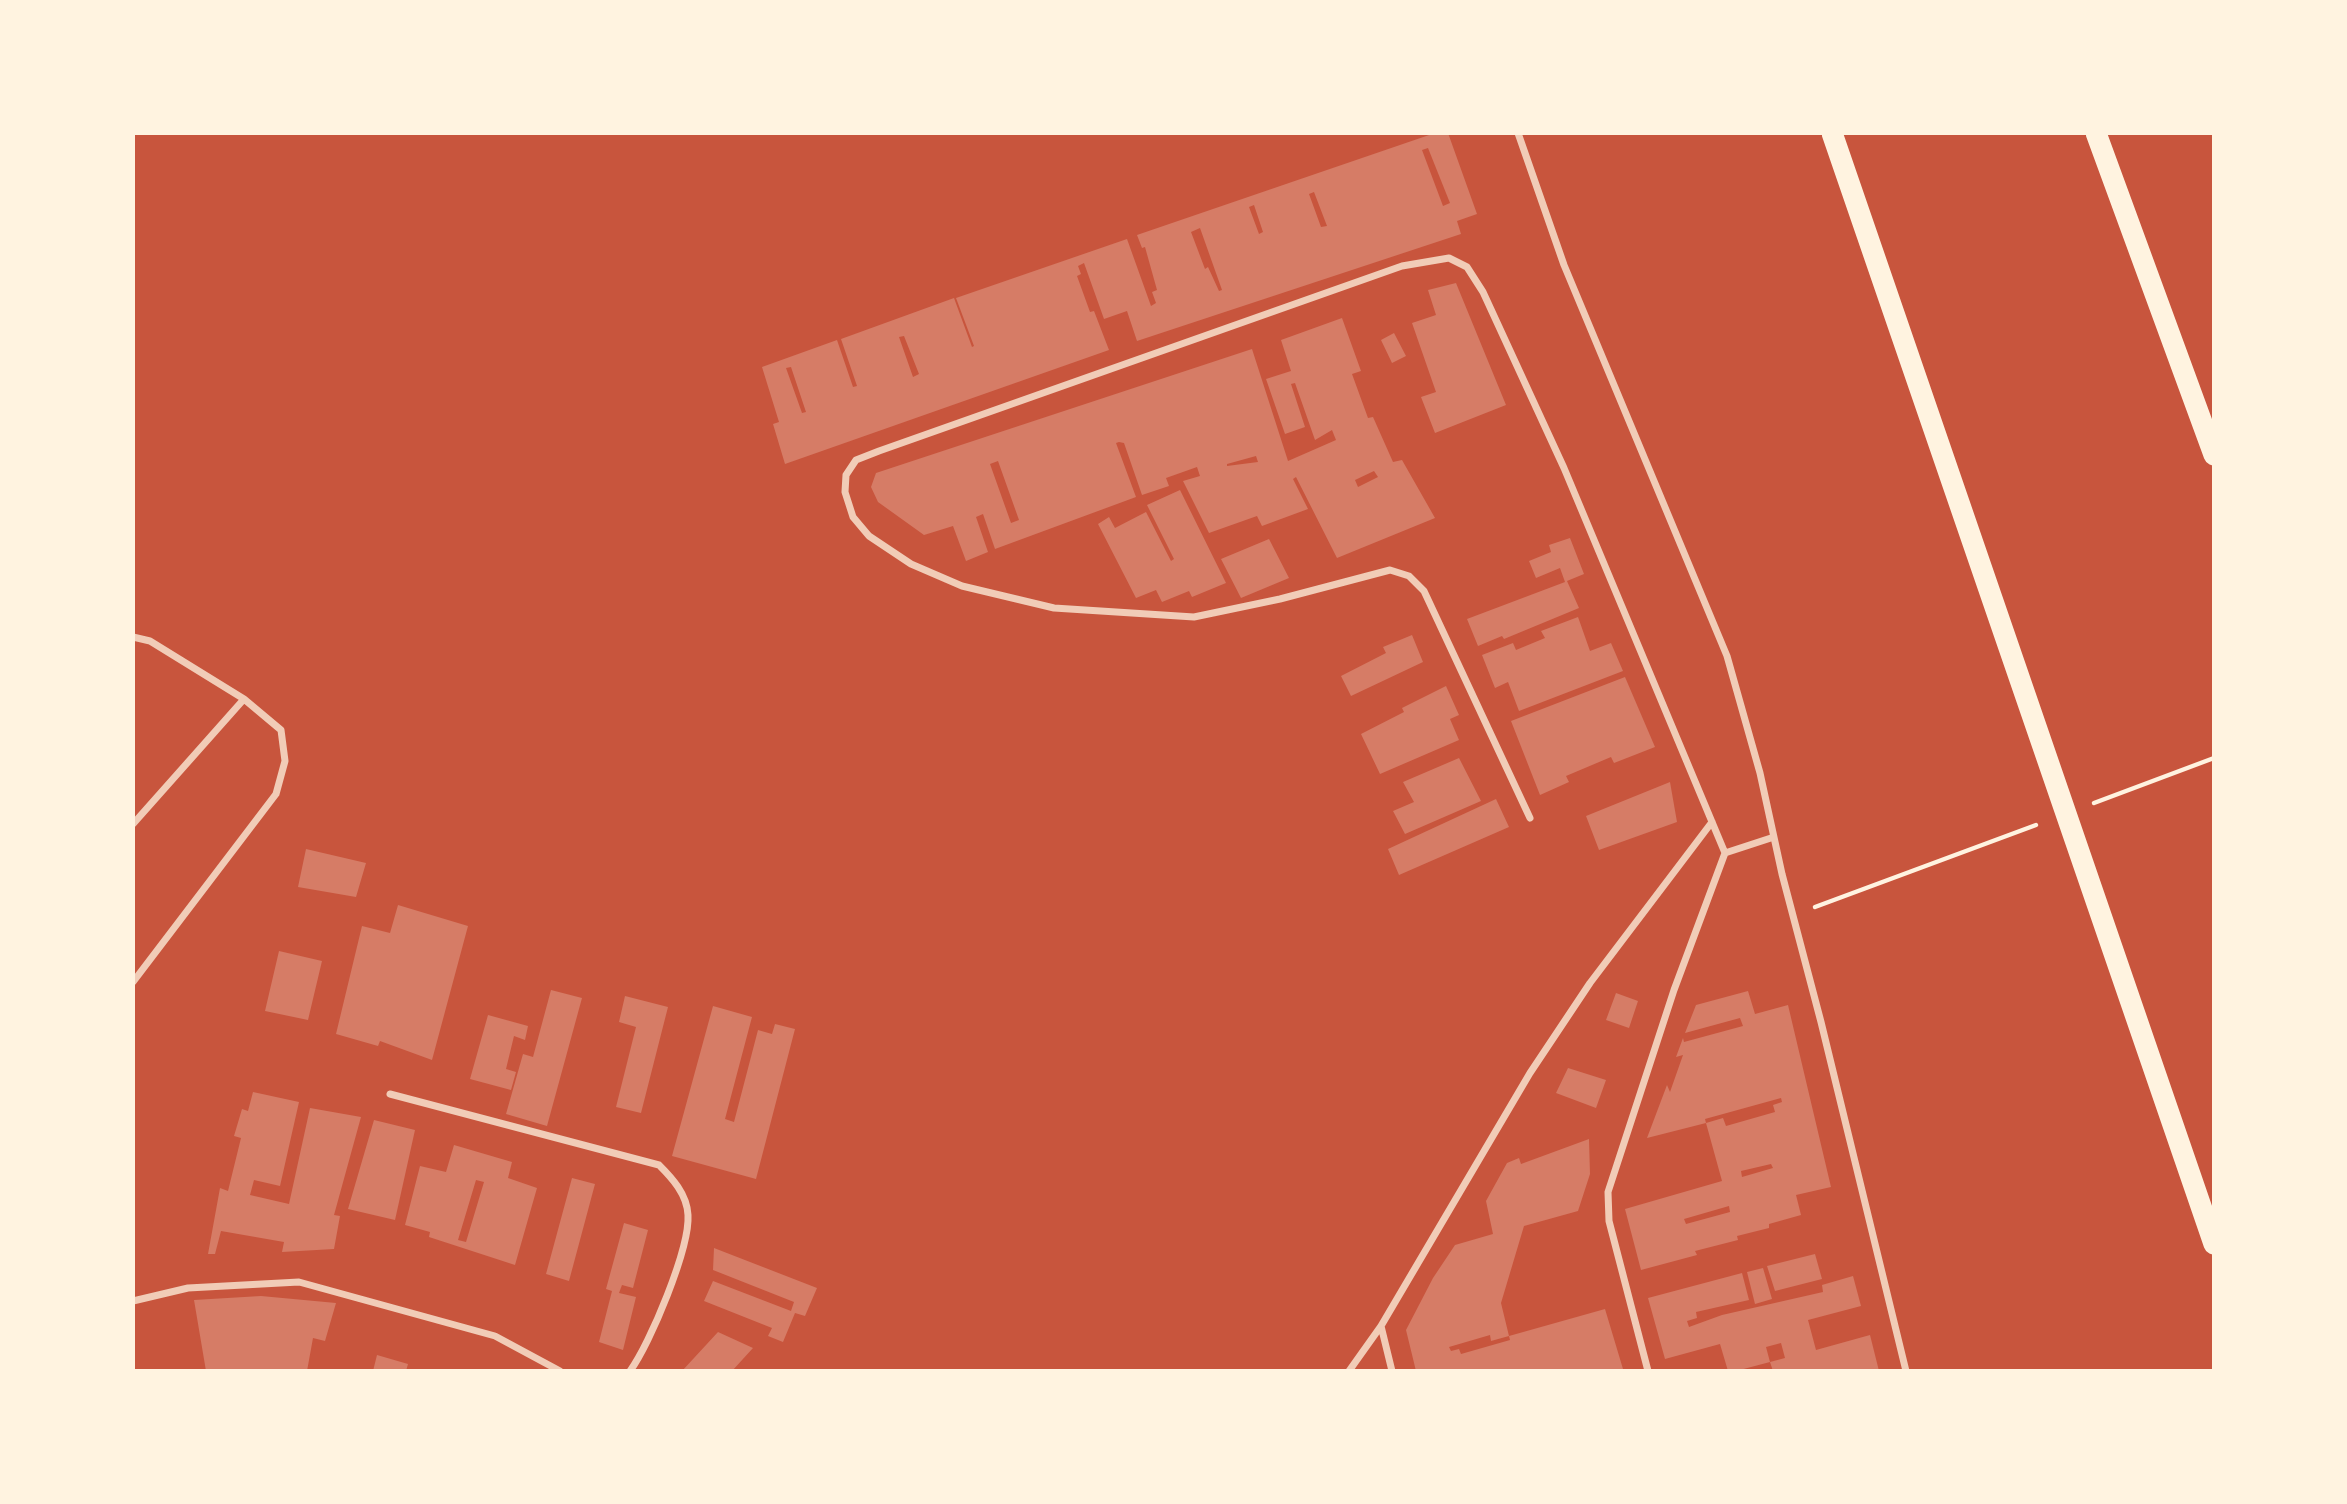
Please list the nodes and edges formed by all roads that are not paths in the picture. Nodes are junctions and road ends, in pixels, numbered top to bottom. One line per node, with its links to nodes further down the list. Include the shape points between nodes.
1 (1518, 133): 10 (street, via 1564,265 1727,656)
2 (1832, 133): 14 (highway)
3 (2096, 133): 4 (highway)
4 (2214, 455)
5 (133, 637): 6 (street, via 150,640)
6 (244, 699): 9 (street); 12 (street, via 281,730 285,761 276,794)
7 (1530, 818): 8 (street, via 1424,592 1409,576 1390,570 1194,617 1054,608 962,586 911,564 869,536 853,517 845,492 846,475 856,460 879,451 1402,266 1449,258 1466,267 1501,325)
8 (1712, 822): 11 (street); 16 (street, via 1590,983 1530,1073)
9 (133, 824)
10 (1774, 837): 11 (street); 22 (street)
11 (1725, 853): 21 (street, via 1665,1016 1608,1192 1609,1221)
12 (133, 982)
13 (390, 1094): 18 (street, via 659,1165 675,1182 688,1214 686,1238 652,1331)
14 (2214, 1244)
15 (133, 1301): 17 (street, via 188,1288 299,1282 495,1336)
16 (1381, 1326): 19 (street); 20 (street)
17 (560, 1371)
18 (631, 1371)
19 (1349, 1371)
20 (1392, 1371)
21 (1648, 1371)
22 (1906, 1371)

